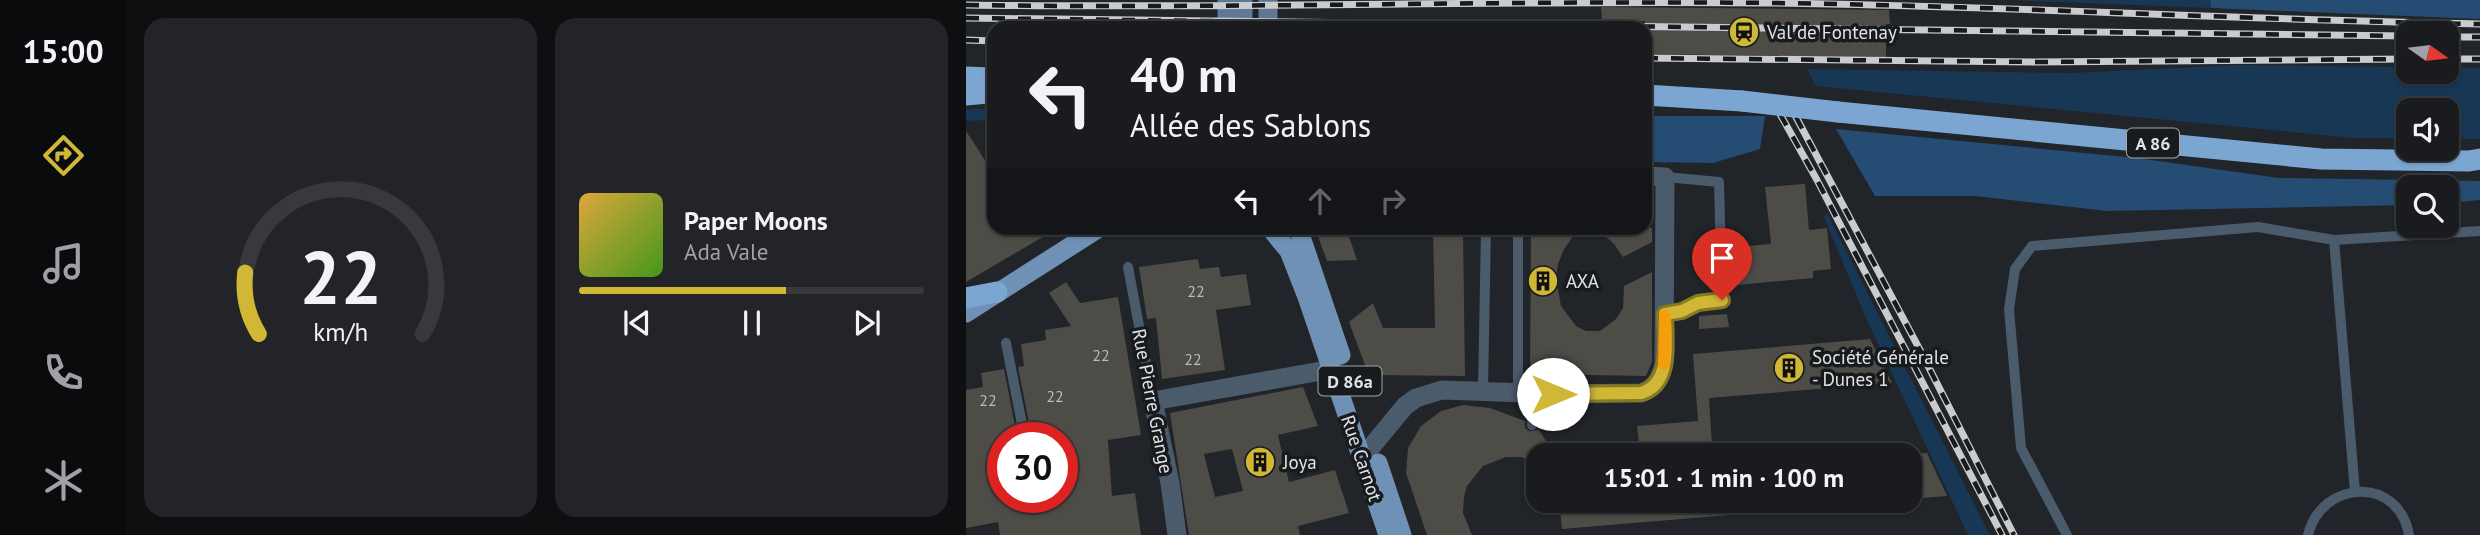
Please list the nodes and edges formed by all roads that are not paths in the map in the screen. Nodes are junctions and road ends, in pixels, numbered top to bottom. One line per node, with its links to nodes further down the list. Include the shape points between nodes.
1 (1227, 0): 4 (main road)
2 (1242, 0): 5 (main road)
3 (1268, 0): 6 (main road)
4 (1227, 21)
5 (1243, 21)
6 (1268, 21)
7 (966, 77): 8 (highway)
8 (987, 78)
9 (987, 93): 10 (highway)
10 (966, 94)
11 (1652, 96): 12 (highway, A 86, bridge, via 2321,159)
12 (2476, 161)
13 (1652, 176): 14 (street)
14 (1665, 177): 26 (street); 26 (lane, via 1720,182 1722,300)
15 (2480, 231): 21 (lane)
16 (1088, 235): 23 (main road)
17 (1276, 235): 28 (main road, Rue Carnot / D 86a, via 1289,251)
18 (1300, 235): 34 (main road, Rue Carnot / D 86a)
19 (1486, 235): 29 (lane)
20 (1518, 235): 30 (lane)
21 (2334, 240): 35 (lane); 39 (lane, via 2258,227 2032,246 2015,269 2008,309 2021,448)
22 (1128, 267): 31 (lane, Rue Pierre Grange)
23 (997, 292): 24 (highway); 25 (main road)
24 (966, 298)
25 (966, 313)
26 (1665, 314): 30 (street, via 1662,372 1650,390)
27 (1006, 343): 32 (lane)
28 (1332, 369): 31 (street); 37 (main road, Rue Carnot / D 86a)
29 (1483, 391): 30 (street); 34 (street, via 1442,390 1416,398)
30 (1526, 393): 33 (lane)
31 (1153, 401): 36 (street, Rue Pierre Grange)
32 (1022, 422)
33 (1532, 425)
34 (1372, 446): 38 (main road, Rue Carnot / D 86a)
35 (2355, 492): 40 (lane, via 2325,505); 41 (lane, via 2388,501 2404,518)
36 (1177, 535)
37 (1388, 535)
38 (1402, 535)
39 (2067, 535)
40 (2308, 535)
41 (2409, 535)

